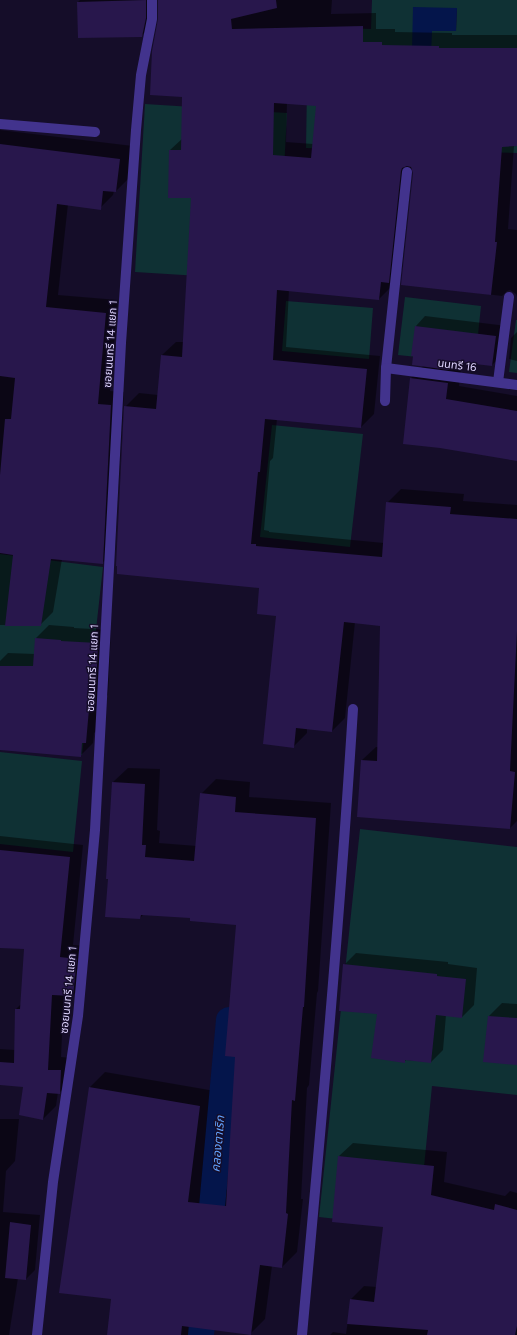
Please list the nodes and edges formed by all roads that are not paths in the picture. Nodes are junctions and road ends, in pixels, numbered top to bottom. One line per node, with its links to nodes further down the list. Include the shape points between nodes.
1 (152, 0): 11 (street, ซอยนนทรี 14 แยก 1, via 152,19 141,74 136,130 95,830 78,1016 53,1182)
2 (0, 124): 3 (street)
3 (95, 132)
4 (407, 172): 6 (street)
5 (509, 297): 7 (street)
6 (390, 369): 7 (street, นนทรี 16); 9 (street)
7 (498, 382): 8 (street, นนทรี 16)
8 (517, 385)
9 (385, 401)
10 (353, 709): 12 (street, via 321,1129)
11 (37, 1335)
12 (302, 1335)

